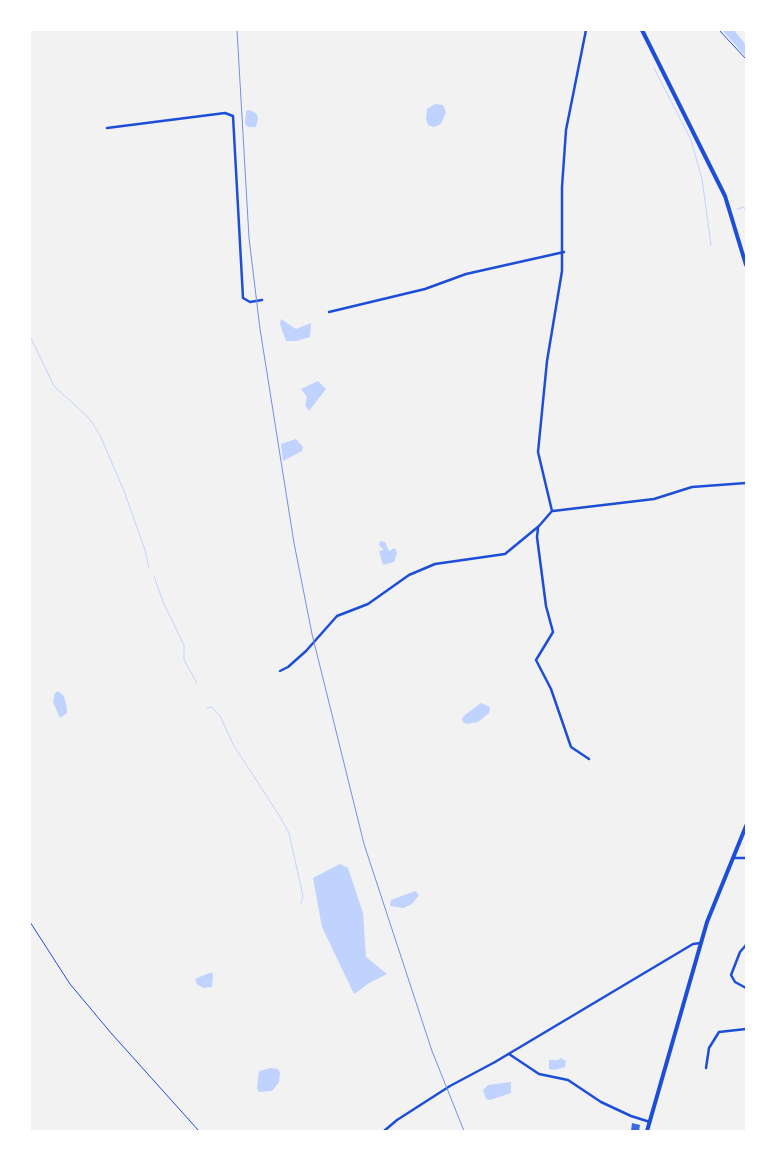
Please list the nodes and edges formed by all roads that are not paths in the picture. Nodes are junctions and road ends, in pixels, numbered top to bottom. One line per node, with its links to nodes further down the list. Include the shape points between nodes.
1 (586, 30): 4 (street, via 566,130 562,187)
2 (642, 30): 5 (highway, via 725,196)
3 (108, 128): 6 (street, via 226,113 233,116 243,298 250,302)
4 (564, 252): 7 (street, via 466,274 425,288); 9 (street, via 547,361 538,452)
5 (746, 265)
6 (262, 300)
7 (329, 312)
8 (746, 483): 9 (street, via 692,487 654,499)
9 (552, 511): 10 (street)
10 (539, 526): 11 (street, via 505,554 449,560 409,575 368,604 337,616 306,651); 12 (street, via 537,537 546,606 553,632 536,660 551,689 571,747)
11 (280, 671)
12 (589, 759)
13 (746, 826): 14 (highway)
14 (733, 858): 15 (street); 16 (highway)
15 (746, 858)
16 (701, 943): 20 (street, via 693,944); 22 (highway)
17 (746, 945): 18 (street, via 731,974 735,982)
18 (746, 988)
19 (746, 1030): 21 (street, via 719,1032 710,1048)
20 (509, 1054): 22 (street, via 539,1074 568,1080 602,1102); 23 (street, via 440,1092)
21 (706, 1068)
22 (650, 1122): 24 (highway)
23 (384, 1131)
24 (648, 1131)

